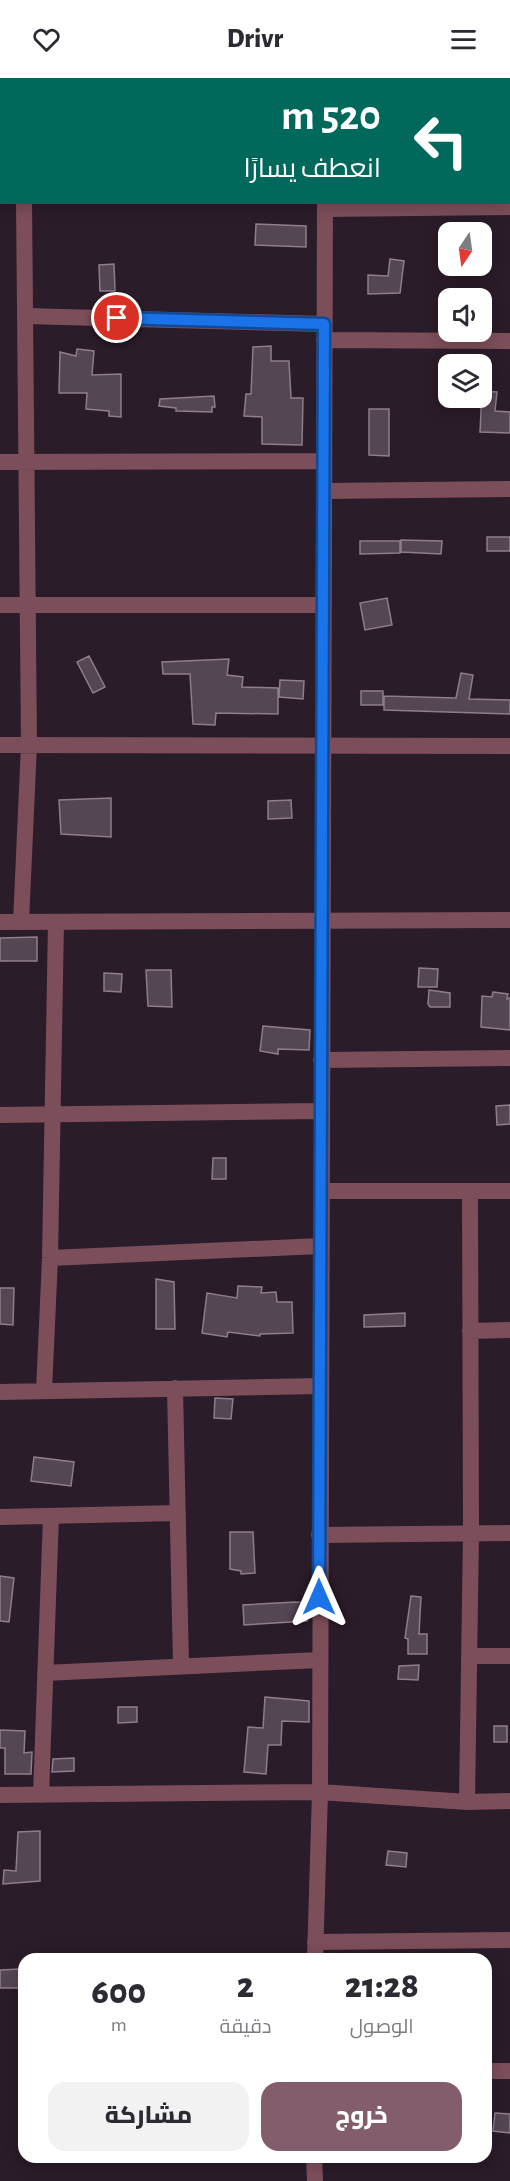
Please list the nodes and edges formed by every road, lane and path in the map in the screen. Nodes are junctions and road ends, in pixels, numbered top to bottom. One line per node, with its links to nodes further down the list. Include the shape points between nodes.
1 (24, 204): 5 (street)
2 (462, 205): 3 (street); 4 (street)
3 (325, 206): 6 (street)
4 (510, 207)
5 (25, 316): 6 (street); 10 (street)
6 (324, 332): 7 (street); 8 (street)
7 (510, 341)
8 (324, 461): 10 (street); 12 (street)
9 (0, 462): 10 (street)
10 (27, 462): 14 (street)
11 (510, 489): 12 (street)
12 (324, 491): 15 (street)
13 (0, 605): 14 (street)
14 (29, 605): 15 (street); 18 (street)
15 (323, 605): 16 (street)
16 (322, 745): 18 (street); 19 (street); 21 (street)
17 (0, 746): 18 (street)
18 (29, 746): 23 (street)
19 (510, 746)
20 (510, 920): 21 (street)
21 (322, 921): 24 (street); 26 (street)
22 (0, 922): 23 (street)
23 (21, 922): 24 (street)
24 (56, 922): 28 (street)
25 (510, 1058): 26 (street)
26 (321, 1060): 27 (street)
27 (321, 1111): 28 (street); 30 (street)
28 (51, 1114): 29 (street); 34 (street)
29 (0, 1115)
30 (321, 1191): 31 (street); 33 (street)
31 (470, 1191): 32 (street); 36 (street)
32 (510, 1191)
33 (320, 1246): 34 (street); 37 (street)
34 (50, 1258): 39 (street)
35 (510, 1330): 36 (street)
36 (470, 1331): 44 (street)
37 (320, 1386): 38 (street); 46 (street)
38 (175, 1388): 39 (street); 41 (street)
39 (44, 1391): 40 (street)
40 (0, 1392)
41 (177, 1513): 42 (street); 50 (street)
42 (51, 1516): 43 (street); 51 (street)
43 (0, 1517)
44 (471, 1533): 45 (street); 46 (street); 47 (street)
45 (510, 1533)
46 (319, 1535): 49 (street)
47 (469, 1656): 48 (street); 56 (street)
48 (510, 1656)
49 (319, 1660): 50 (street); 52 (street)
50 (181, 1666): 51 (street)
51 (45, 1673): 54 (street)
52 (320, 1792): 54 (street); 56 (street); 58 (street)
53 (0, 1795): 54 (street)
54 (41, 1795)
55 (510, 1801): 56 (street)
56 (467, 1802)
57 (510, 1940): 58 (street)
58 (315, 1951)
59 (492, 2071): 60 (street)
60 (510, 2071)
61 (314, 2163): 62 (street)
62 (315, 2181)

